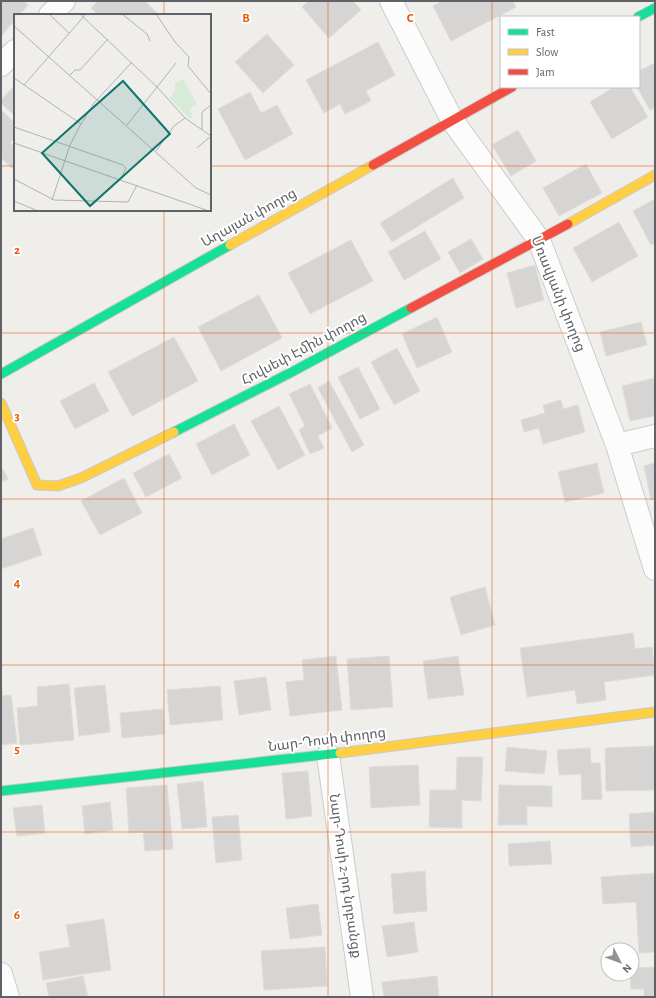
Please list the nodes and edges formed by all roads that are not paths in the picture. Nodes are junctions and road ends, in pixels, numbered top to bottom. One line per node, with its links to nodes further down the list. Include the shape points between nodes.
1 (64, 1): 4 (street)
2 (391, 1): 9 (street, Մռավյանի փողոց)
3 (655, 8): 5 (street)
4 (51, 14)
5 (640, 16)
6 (14, 52): 7 (street)
7 (1, 65)
8 (510, 88): 9 (street, Աղայան փողոց)
9 (452, 120): 11 (street, Մռավյանի փողոց); 12 (street, Աղայան փողոց)
10 (655, 175): 11 (street, Հովսեփ Էմին փողոց)
11 (539, 240): 13 (street, Հովսեփ Էմին փողոց, via 283,377 81,478 58,486 37,485); 15 (street, Մռավյանի փողոց)
12 (1, 374)
13 (1, 403)
14 (655, 436): 15 (street)
15 (617, 445): 16 (street, Մռավյանի փողոց)
16 (655, 569)
17 (655, 712): 18 (street, Նար-Դոսի փողոց)
18 (328, 755): 19 (street, Նար-Դոսի փողոց); 22 (street, Նար-Դոսի 2-րդ նրբանցք)
19 (1, 791)
20 (1, 974): 21 (street)
21 (8, 997)
22 (362, 997)

